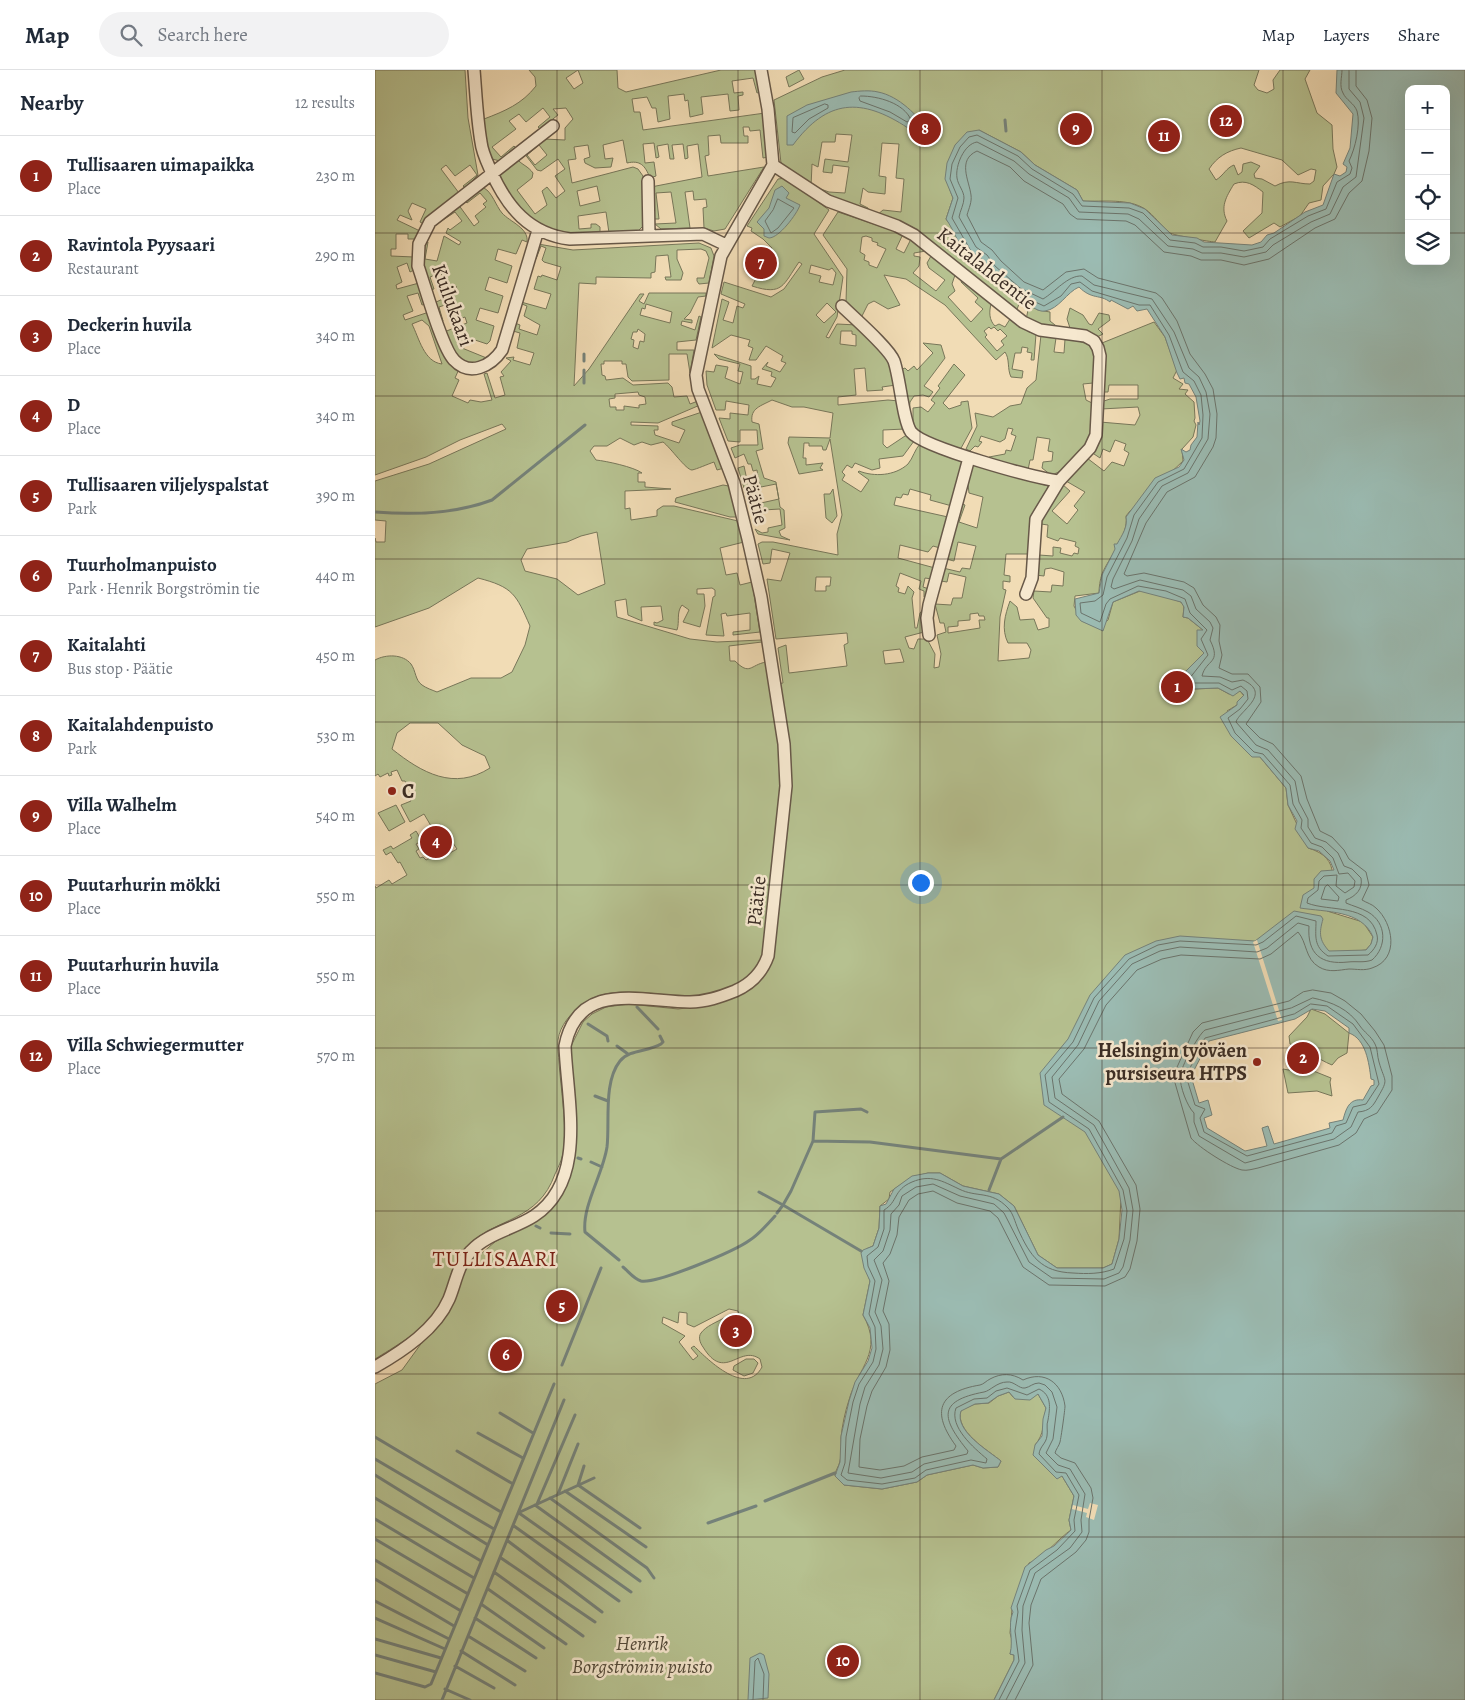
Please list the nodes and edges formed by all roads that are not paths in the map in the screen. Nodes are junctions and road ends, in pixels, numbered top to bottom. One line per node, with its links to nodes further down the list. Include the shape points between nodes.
1 (474, 70): 5 (street, via 481,144)
2 (761, 70): 4 (street)
3 (553, 126): 5 (street, Kuilukaari)
4 (773, 165): 9 (street, Päätie); 12 (street, Kaitalahdentie, via 828,201 914,235 1023,322 1040,330 1085,336 1097,344 1100,356 1095,436 1090,448)
5 (493, 174): 7 (street, via 513,209); 7 (street, Kuilukaari, via 430,222 417,254 418,266 448,352 461,366 472,370 481,368 502,350)
6 (648, 181): 8 (street)
7 (538, 230): 8 (street, via 571,239)
8 (649, 236): 9 (street, via 703,234)
9 (726, 245): 15 (street, Päätie, via 713,288 696,375 698,389 734,483 755,570 785,744 786,786 768,956 751,982 721,997 690,1002 616,997 598,1002 579,1016 565,1046 571,1134 567,1165 557,1190 534,1216 487,1239 471,1251 435,1321 415,1340)
10 (842, 306): 11 (street, via 894,360 912,433 917,438)
11 (969, 458): 12 (street); 14 (street, via 929,605)
12 (1059, 481): 13 (street, via 1036,519 1032,578)
13 (1026, 594)
14 (929, 635)
15 (375, 1367)

